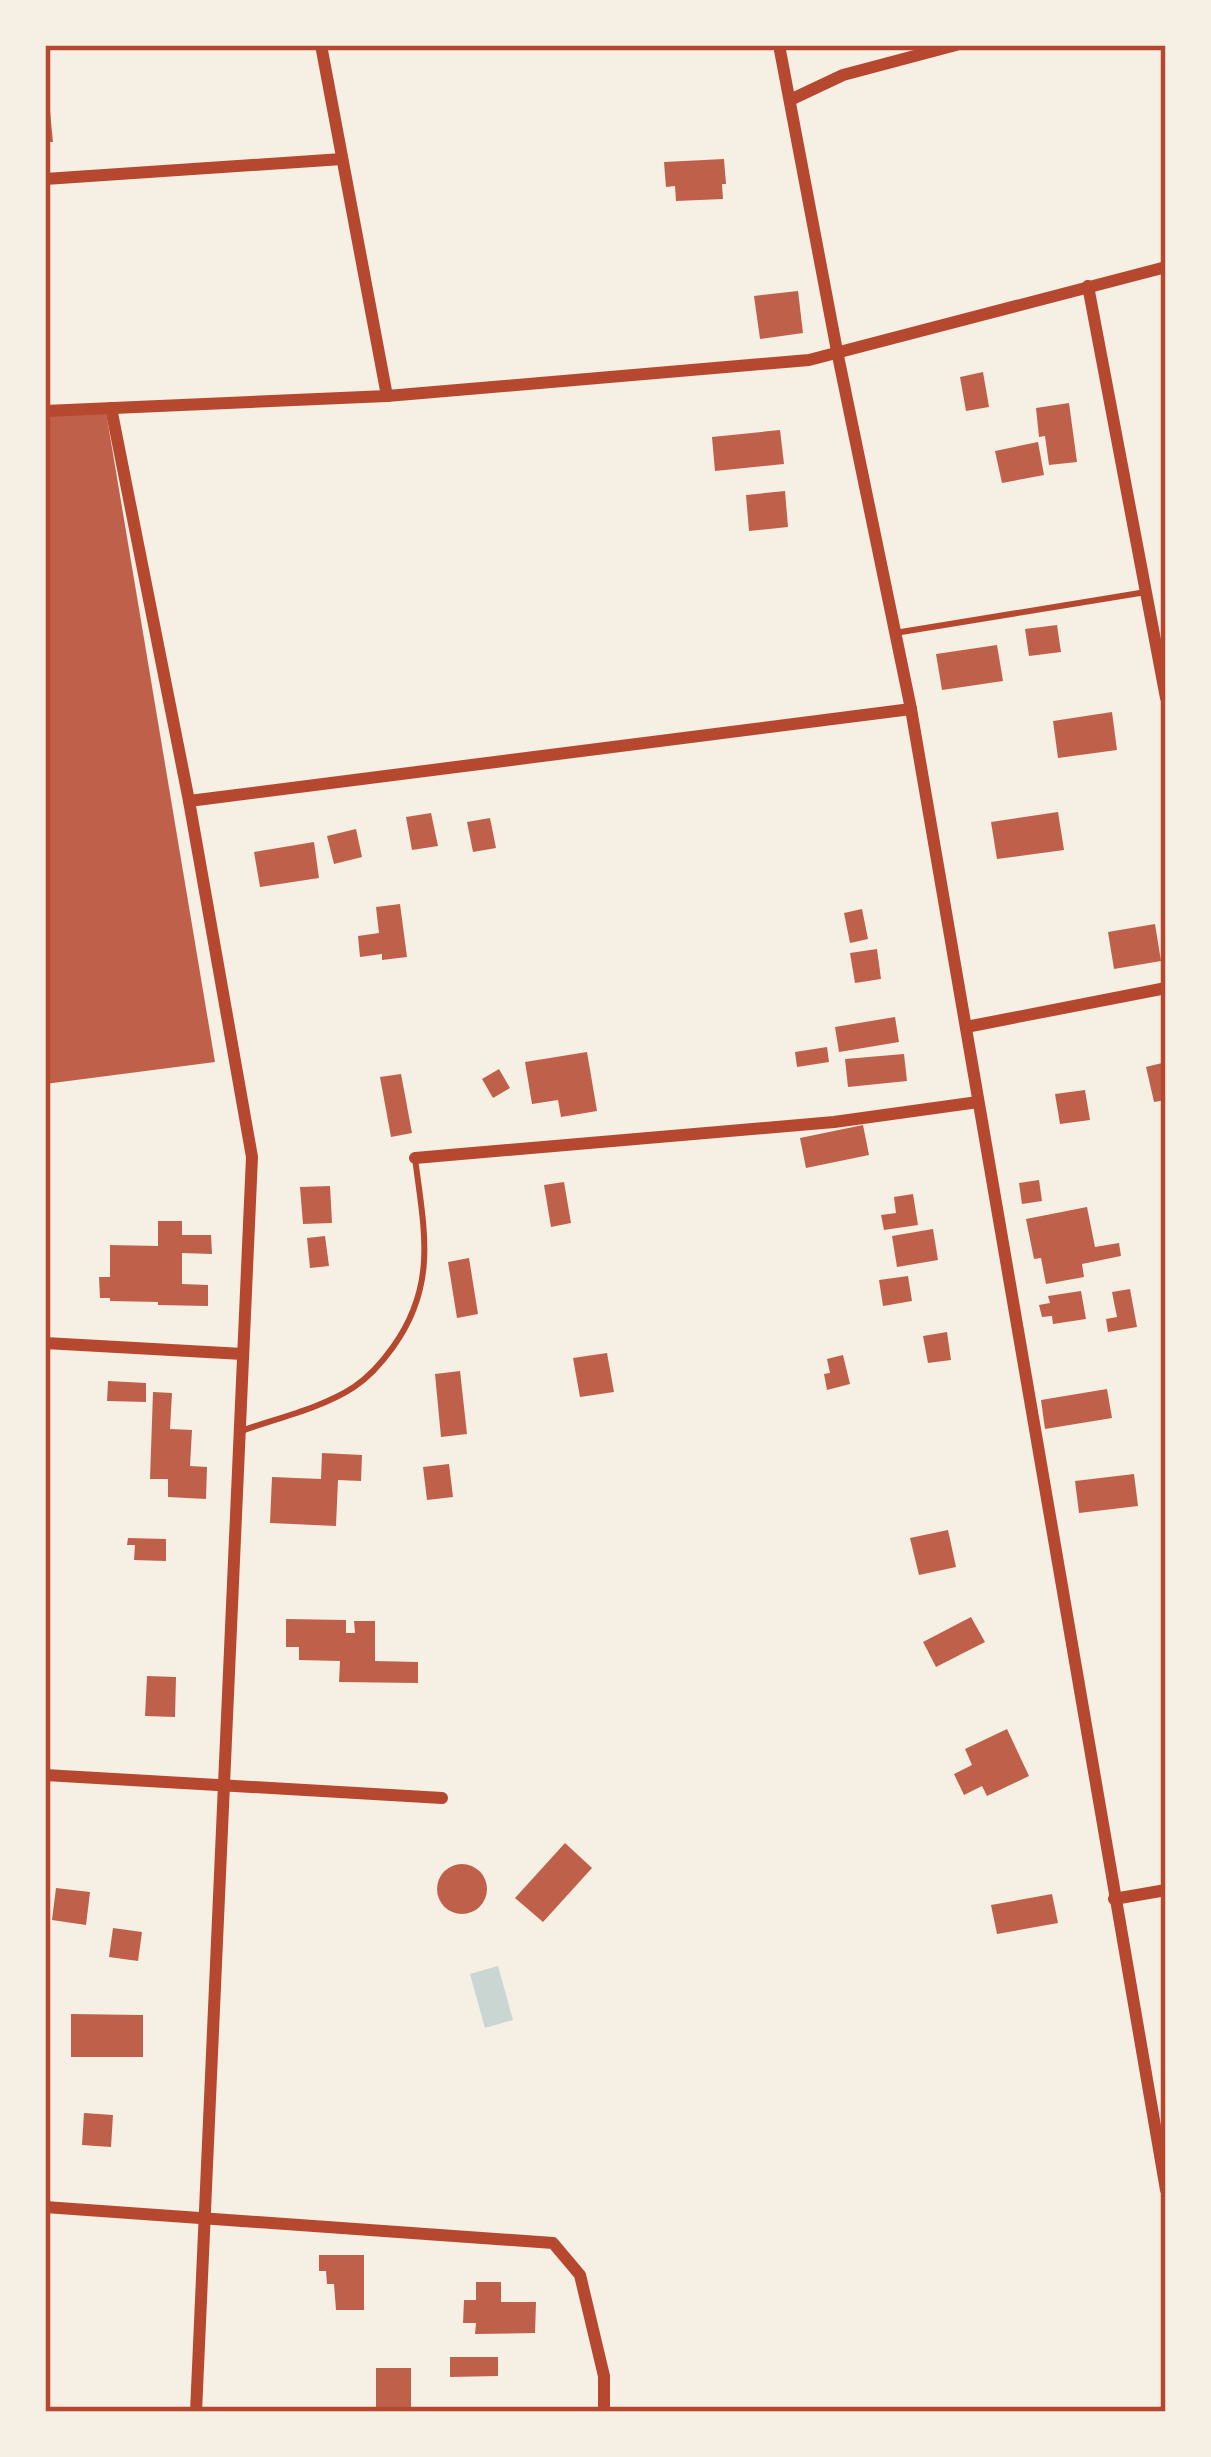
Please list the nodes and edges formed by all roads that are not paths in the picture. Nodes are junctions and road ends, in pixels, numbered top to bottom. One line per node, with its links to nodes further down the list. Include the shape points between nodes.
1 (320, 45): 5 (street)
2 (779, 45): 4 (street)
3 (956, 45): 4 (street, via 843,75)
4 (790, 100): 9 (street)
5 (342, 159): 6 (street); 10 (street)
6 (45, 179)
7 (1166, 267): 8 (street)
8 (1088, 286): 9 (street); 13 (street)
9 (838, 351): 10 (street, via 809,360); 14 (street)
10 (387, 396): 11 (street)
11 (111, 408): 12 (street); 17 (street)
12 (45, 410)
13 (1146, 592): 14 (lane); 15 (street)
14 (896, 633): 16 (street)
15 (1166, 698)
16 (911, 709): 17 (street); 19 (street)
17 (189, 802): 23 (street, via 252,1157)
18 (1166, 988): 19 (street)
19 (965, 1027): 20 (street)
20 (978, 1102): 21 (street); 29 (street)
21 (415, 1158): 24 (lane, via 423,1280 410,1323 356,1386)
22 (45, 1343): 23 (street)
23 (243, 1354): 24 (street)
24 (240, 1432): 26 (street)
25 (45, 1775): 26 (street)
26 (224, 1786): 27 (street); 32 (street)
27 (442, 1798)
28 (1166, 1890): 29 (street)
29 (1114, 1899): 30 (street)
30 (1166, 2190)
31 (45, 2207): 32 (street)
32 (204, 2218): 33 (street); 34 (street, via 554,2243 580,2275 604,2376)
33 (196, 2412)
34 (604, 2412)

